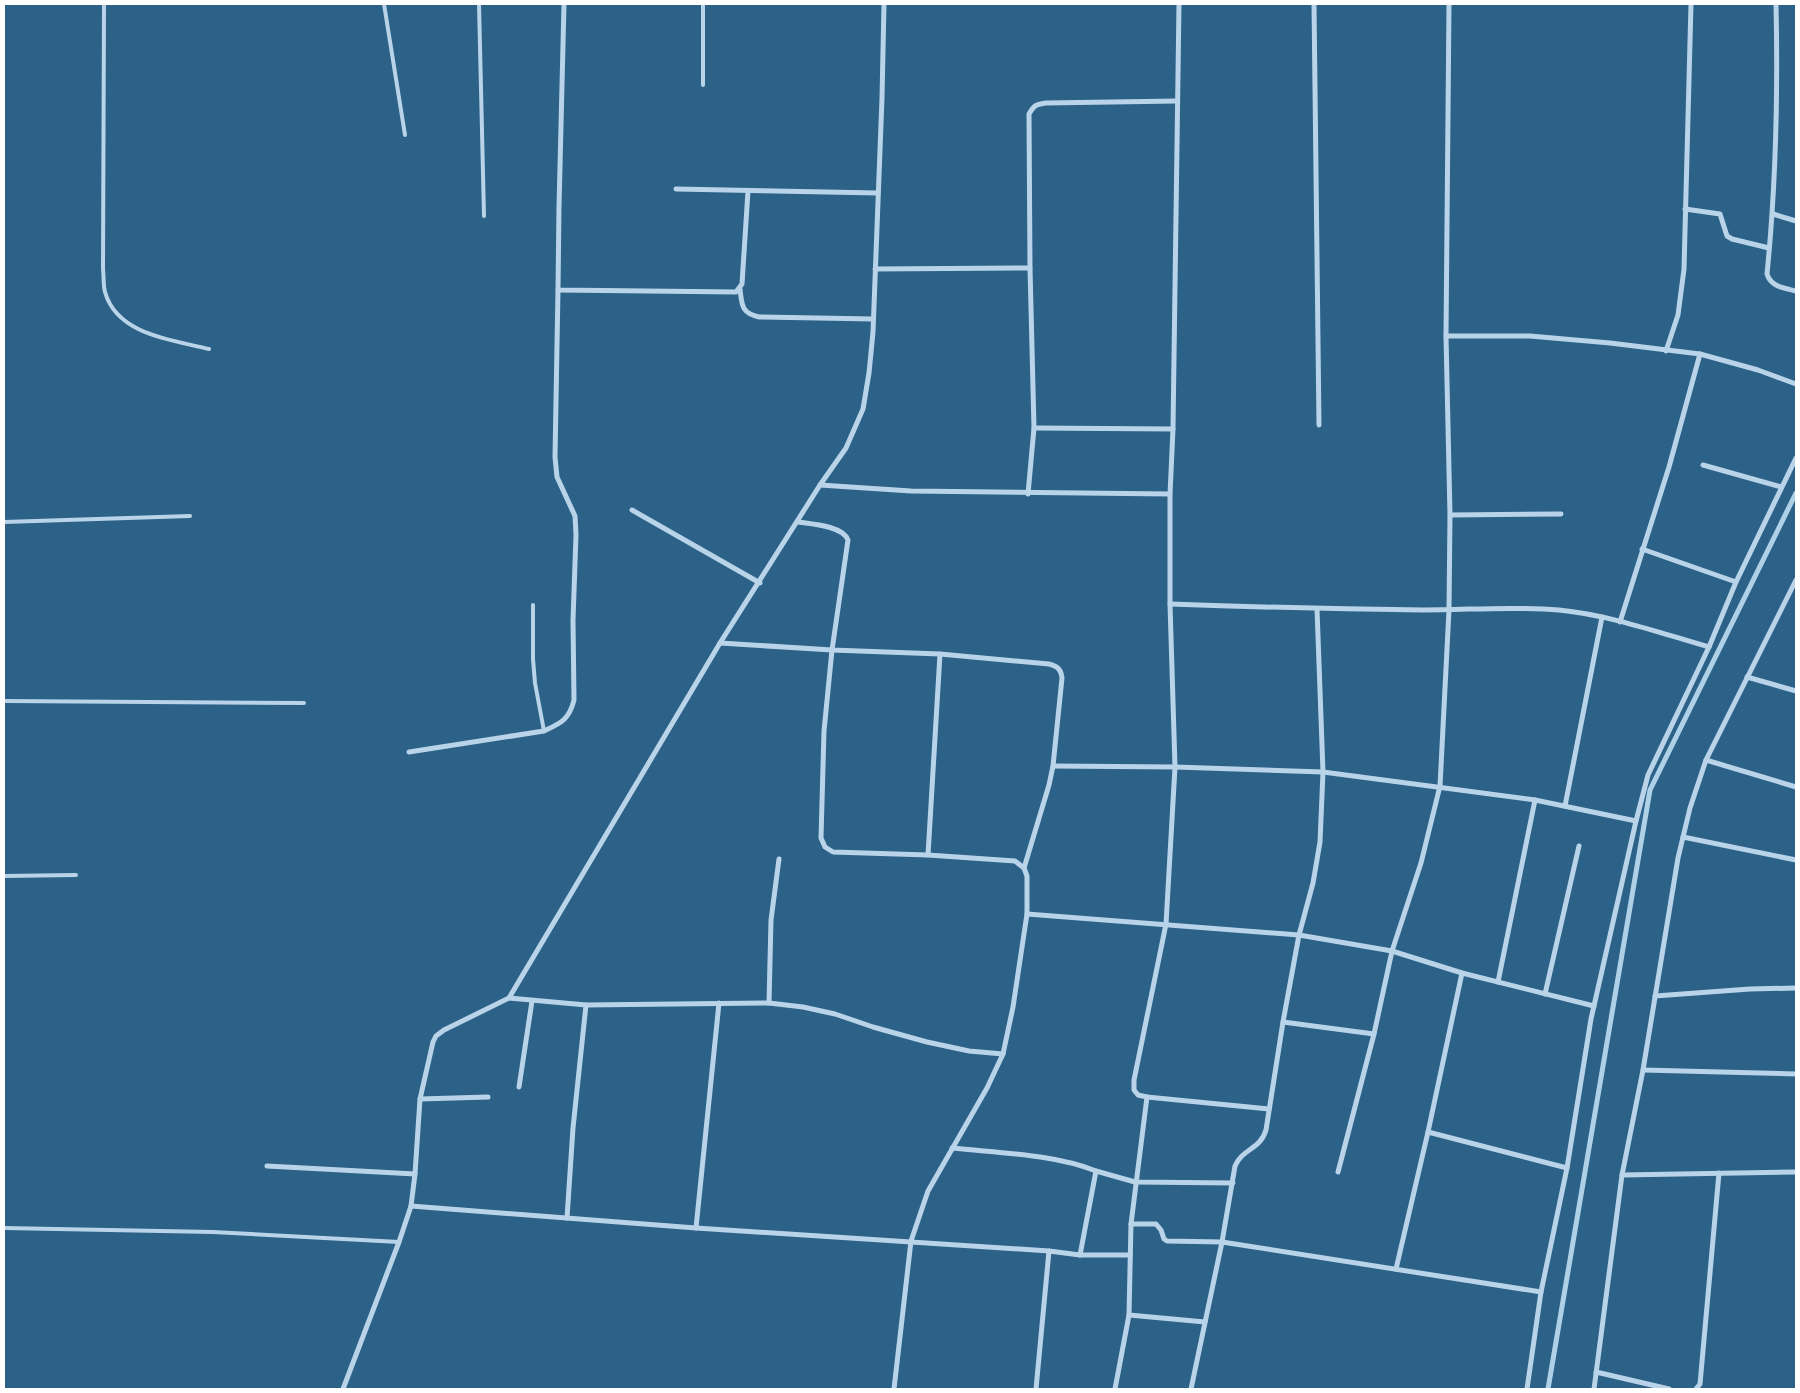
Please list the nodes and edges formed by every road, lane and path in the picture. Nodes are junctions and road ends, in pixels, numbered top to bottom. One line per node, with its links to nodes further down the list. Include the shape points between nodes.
1 (104, 4): 30 (lane, via 105,292 112,308 126,322 142,331)
2 (384, 4): 14 (lane)
3 (479, 4): 20 (lane)
4 (564, 4): 26 (street)
5 (704, 4): 12 (lane)
6 (884, 4): 17 (street)
7 (1179, 4): 13 (street)
8 (1314, 4): 34 (street)
9 (1449, 4): 29 (street)
10 (1691, 4): 18 (street)
11 (1776, 4): 19 (street)
12 (703, 85)
13 (1177, 101): 23 (street, via 1046,103 1033,107 1029,114); 36 (street)
14 (405, 135)
15 (676, 189): 16 (street)
16 (748, 190): 17 (street); 25 (street)
17 (878, 193): 24 (street)
18 (1685, 209): 22 (street, via 1720,214 1727,236); 31 (street, via 1684,269 1678,315)
19 (1773, 214): 21 (street); 22 (street)
20 (484, 216)
21 (1796, 222)
22 (1769, 248): 27 (street, via 1769,281)
23 (1030, 268): 24 (street); 35 (street)
24 (875, 269): 28 (street)
25 (740, 289): 26 (street, via 730,293); 28 (street, via 742,305 752,316)
26 (558, 290): 67 (street, via 555,457 557,477 575,516 574,700 571,712 562,722)
27 (1796, 291)
28 (874, 319): 39 (street, via 863,409 846,448)
29 (1446, 336): 31 (street, via 1530,336); 45 (street)
30 (209, 349)
31 (1666, 351): 32 (street)
32 (1700, 354): 33 (street); 49 (street, via 1669,467)
33 (1796, 384)
34 (1320, 425)
35 (1034, 428): 36 (street); 41 (street)
36 (1173, 429): 42 (street)
37 (1796, 458): 40 (street)
38 (1703, 465): 40 (street)
39 (820, 485): 41 (street); 48 (street)
40 (1781, 487): 52 (street)
41 (1028, 494): 42 (street)
42 (1170, 494): 53 (street)
43 (632, 510): 51 (street)
44 (1561, 514): 45 (street)
45 (1450, 515): 56 (street)
46 (190, 516): 47 (lane)
47 (4, 522)
48 (798, 522): 51 (street); 61 (street, via 838,529 848,540)
49 (1642, 549): 52 (street); 58 (street)
50 (1796, 580): 63 (street)
51 (760, 582): 59 (street)
52 (1736, 582): 60 (street)
53 (1170, 604): 55 (street); 71 (street)
54 (533, 605): 67 (lane, via 533,667)
55 (1317, 609): 56 (street); 72 (street)
56 (1449, 610): 57 (street, via 1517,607); 73 (street)
57 (1602, 617): 58 (street); 76 (street)
58 (1620, 622): 60 (street)
59 (720, 643): 61 (street); 95 (street)
60 (1709, 647): 77 (street, via 1648,775)
61 (832, 650): 62 (street); 80 (street, via 824,731 821,838 825,847 833,852)
62 (940, 654): 70 (street, via 1049,664 1059,668 1062,678); 80 (street)
63 (1747, 677): 64 (street); 69 (street)
64 (1796, 690)
65 (4, 701): 66 (lane)
66 (304, 703)
67 (544, 731): 68 (street)
68 (409, 752)
69 (1706, 760): 74 (street); 78 (street)
70 (1053, 766): 71 (street); 83 (street)
71 (1174, 767): 72 (street); 87 (street)
72 (1324, 772): 73 (street); 88 (street, via 1320,842)
73 (1440, 786): 75 (street); 89 (street, via 1421,863)
74 (1796, 787)
75 (1535, 800): 76 (street); 91 (street)
76 (1566, 806): 77 (street)
77 (1636, 821): 100 (street)
78 (1683, 837): 82 (street); 94 (street)
79 (1579, 846): 93 (street)
80 (928, 855): 83 (street, via 1016,861)
81 (779, 859): 98 (street, via 771,920)
82 (1796, 860)
83 (1024, 868): 86 (street)
84 (76, 875): 85 (lane)
85 (4, 876)
86 (1027, 914): 87 (street); 103 (street)
87 (1166, 924): 88 (street); 108 (street, via 1134,1080 1138,1096)
88 (1299, 936): 89 (street); 101 (street)
89 (1392, 951): 90 (street); 102 (street)
90 (1462, 972): 91 (street); 111 (street)
91 (1498, 982): 93 (street)
92 (1796, 988): 94 (street, via 1750,988)
93 (1545, 994): 100 (street)
94 (1655, 996): 104 (street)
95 (509, 998): 96 (street); 109 (street, via 436,1036)
96 (532, 1001): 99 (street); 106 (street)
97 (720, 1003): 98 (street); 99 (street); 127 (street)
98 (769, 1003): 103 (street, via 835,1014 926,1042)
99 (586, 1005): 124 (street)
100 (1594, 1006): 114 (street)
101 (1282, 1022): 102 (street); 110 (street)
102 (1374, 1034): 116 (street)
103 (1003, 1054): 112 (street)
104 (1643, 1070): 105 (street); 120 (street)
105 (1796, 1074)
106 (519, 1087)
107 (488, 1097): 109 (street)
108 (1147, 1098): 110 (street); 121 (street)
109 (420, 1099): 119 (street)
110 (1269, 1109): 122 (street, via 1263,1139 1239,1157)
111 (1428, 1132): 114 (street); 134 (street)
112 (952, 1148): 115 (street, via 1060,1160); 128 (street, via 928,1191)
113 (267, 1166): 119 (street)
114 (1567, 1168): 135 (street)
115 (1096, 1170): 121 (street); 132 (street)
116 (1338, 1172)
117 (1796, 1172): 118 (street)
118 (1719, 1173): 120 (street); 147 (street, via 1700,1384)
119 (415, 1174): 123 (street)
120 (1622, 1174): 138 (street)
121 (1135, 1182): 122 (street); 125 (street)
122 (1232, 1183): 130 (street)
123 (410, 1206): 124 (street); 129 (street)
124 (567, 1218): 127 (street)
125 (1131, 1224): 130 (street, via 1156,1224 1167,1241); 133 (street)
126 (4, 1228): 129 (lane, via 213,1232)
127 (696, 1228): 128 (street)
128 (911, 1241): 131 (street); 140 (street)
129 (399, 1242): 139 (street)
130 (1222, 1242): 134 (street); 137 (street)
131 (1049, 1251): 132 (street); 141 (street)
132 (1080, 1255): 133 (street)
133 (1130, 1255): 136 (street)
134 (1396, 1270): 135 (street)
135 (1541, 1292): 144 (street)
136 (1129, 1315): 137 (street); 142 (street)
137 (1205, 1322): 143 (street)
138 (1596, 1372): 145 (street); 146 (street)
139 (343, 1389)
140 (894, 1389)
141 (1036, 1389)
142 (1115, 1389)
143 (1191, 1389)
144 (1527, 1389)
145 (1594, 1389)
146 (1669, 1389)
147 (1696, 1389)

